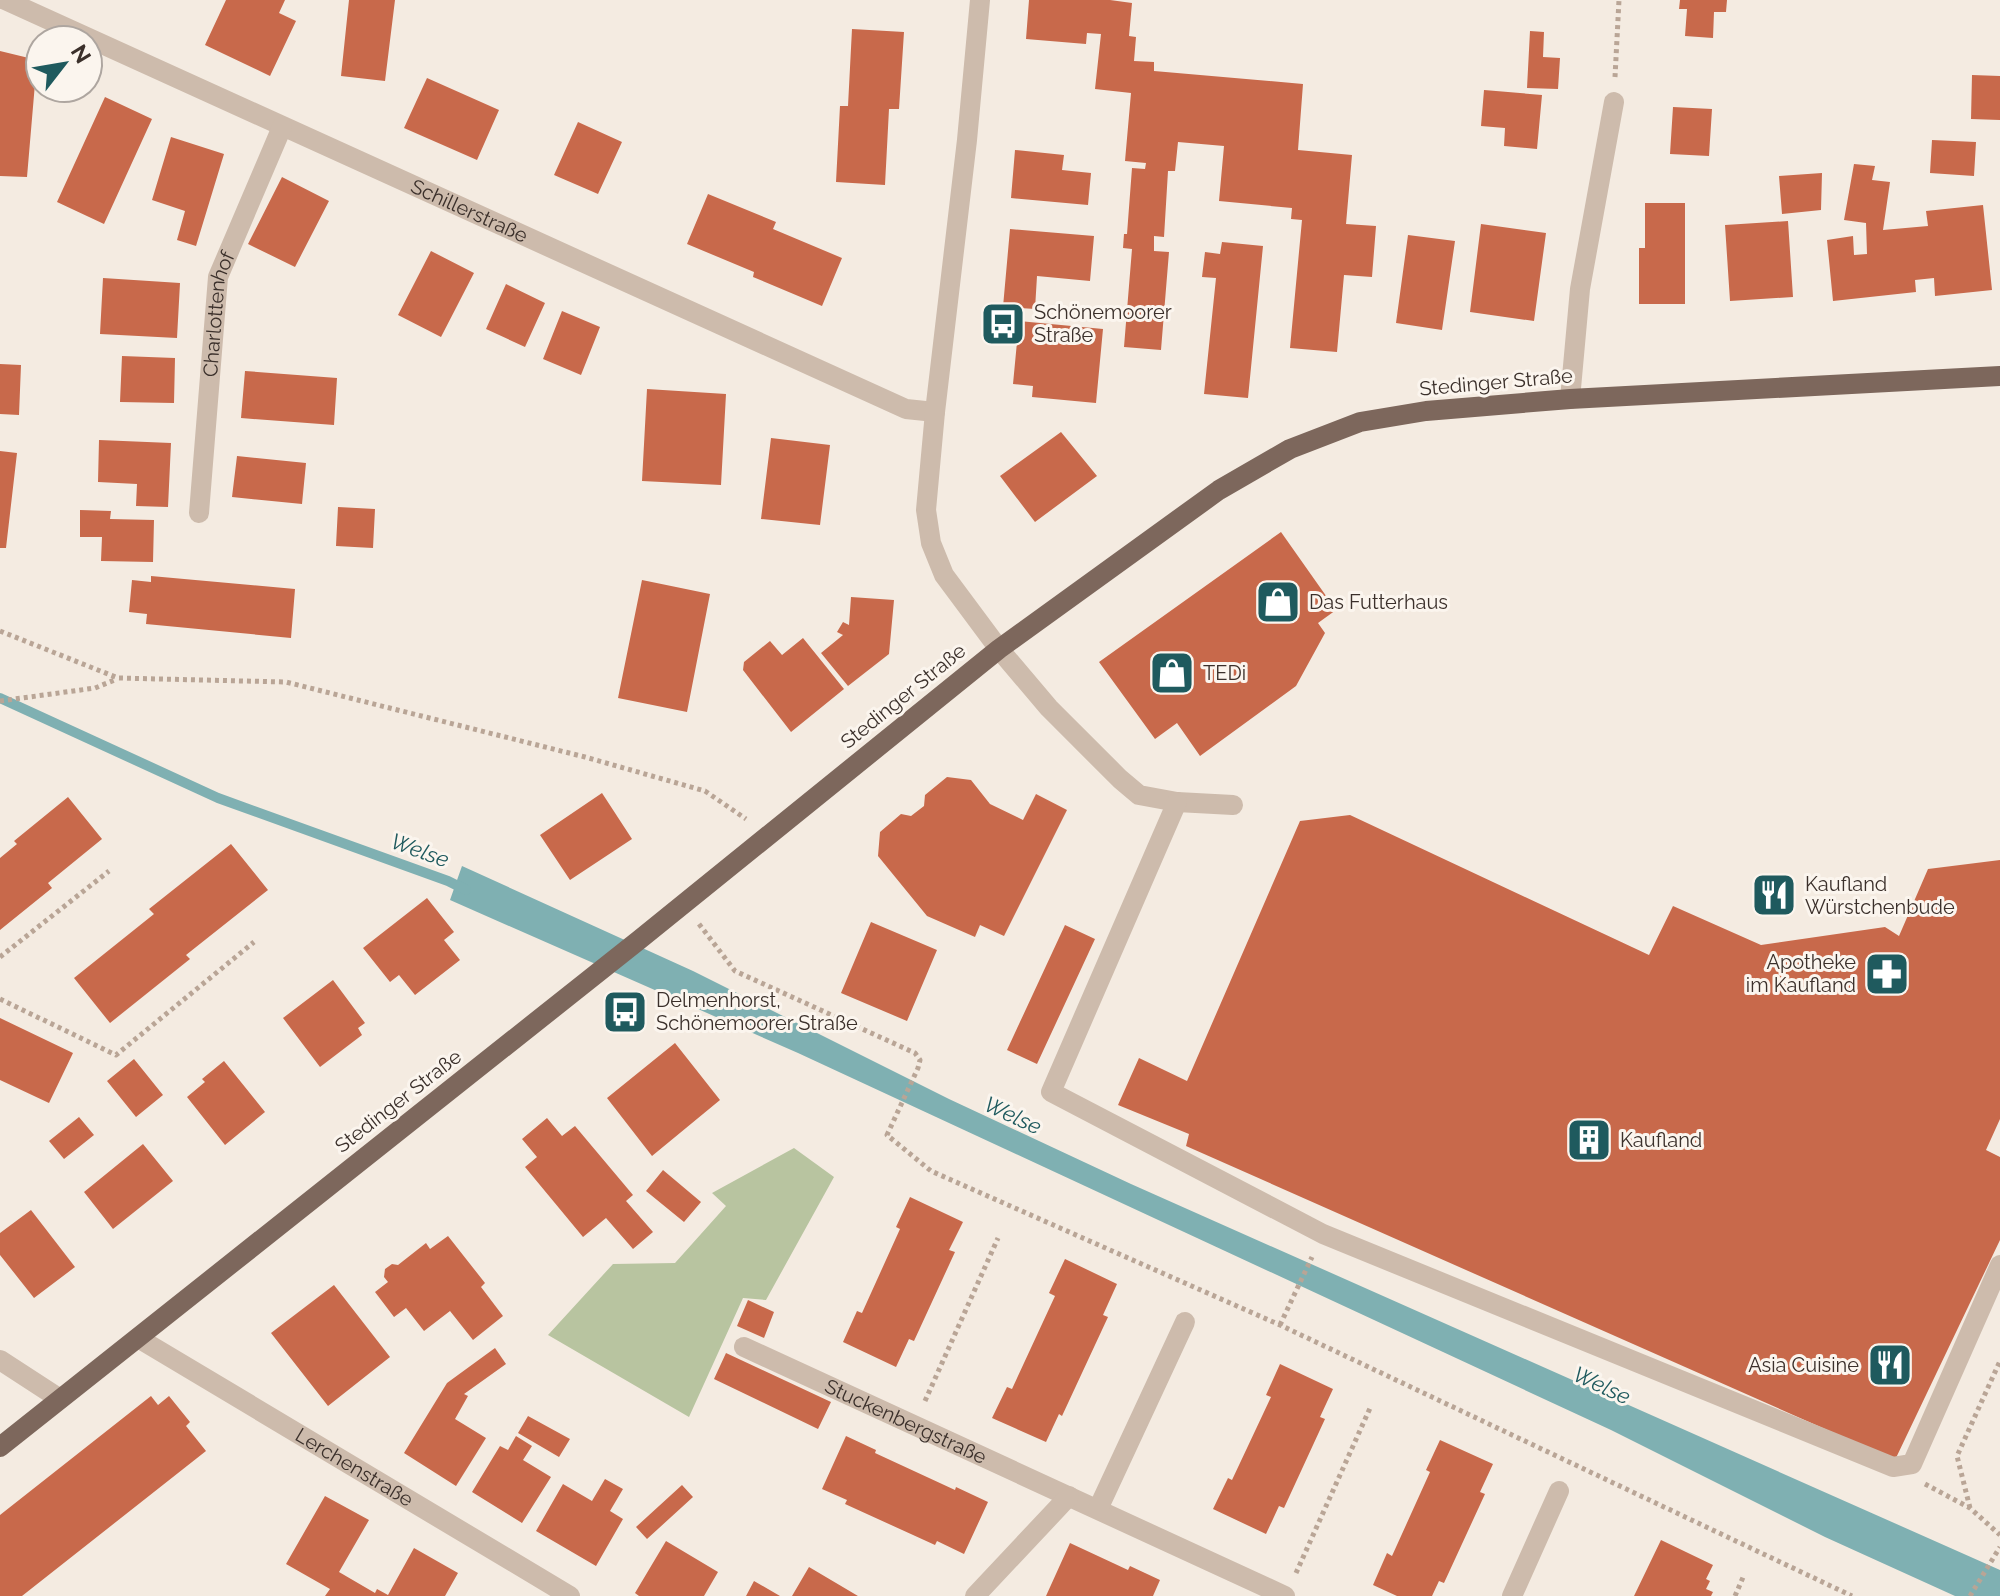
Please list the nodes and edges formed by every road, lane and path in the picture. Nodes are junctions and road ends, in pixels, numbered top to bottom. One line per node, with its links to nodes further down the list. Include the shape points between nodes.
1 (5, 0): 5 (street, Schillerstraße)
2 (980, 0): 8 (street)
3 (1619, 0): 4 (path)
4 (1614, 102): 7 (street, via 1580,289)
5 (282, 127): 8 (street, Schillerstraße, via 906,409); 9 (street, Charlottenhof, via 218,277)
6 (2000, 376): 7 (main road, Stedinger Straße)
7 (1570, 399): 11 (main road, Stedinger Straße, via 1360,422 1290,449 1219,490)
8 (935, 412): 11 (street, via 926,510 931,543 944,575)
9 (199, 513)
10 (0, 631): 12 (path)
11 (999, 649): 14 (street, via 1120,779 1139,795); 16 (main road, Stedinger Straße)
12 (118, 678): 13 (path, via 95,688); 16 (path, via 286,682 705,791)
13 (0, 701)
14 (1177, 802): 15 (street); 22 (street, via 1051,1092)
15 (1233, 805)
16 (770, 835): 18 (main road, Stedinger Straße)
17 (109, 871): 20 (path)
18 (683, 905): 26 (path, via 735,971 915,1053 918,1068 887,1135 931,1171); 27 (main road, Stedinger Straße)
19 (254, 942): 21 (path, via 116,1055)
20 (0, 957)
21 (0, 999)
22 (1323, 1234): 26 (path); 35 (street, via 1893,1467)
23 (998, 1238): 33 (path)
24 (2000, 1265): 35 (street)
25 (1185, 1322): 39 (street)
26 (1280, 1325): 48 (path)
27 (138, 1338): 31 (main road, Stedinger Straße); 44 (street, Lerchenstraße)
28 (744, 1347): 33 (street, Stuckenbergstraße)
29 (0, 1360): 31 (street)
30 (2000, 1361): 38 (path, via 1957,1456)
31 (60, 1399): 34 (main road, Stedinger Straße)
32 (1371, 1406): 43 (path)
33 (914, 1425): 37 (street, Stuckenbergstraße)
34 (0, 1447)
35 (1912, 1464): 38 (path, via 1925,1484)
36 (1559, 1491): 46 (street)
37 (1069, 1496): 39 (street, Stuckenbergstraße); 45 (street)
38 (1970, 1508): 40 (path)
39 (1098, 1509): 43 (street, Stuckenbergstraße)
40 (2000, 1535)
41 (2000, 1547): 49 (path)
42 (1744, 1575): 47 (path)
43 (1288, 1589)
44 (570, 1596)
45 (975, 1596)
46 (1512, 1596)
47 (1735, 1596)
48 (1852, 1596)
49 (1970, 1596)

